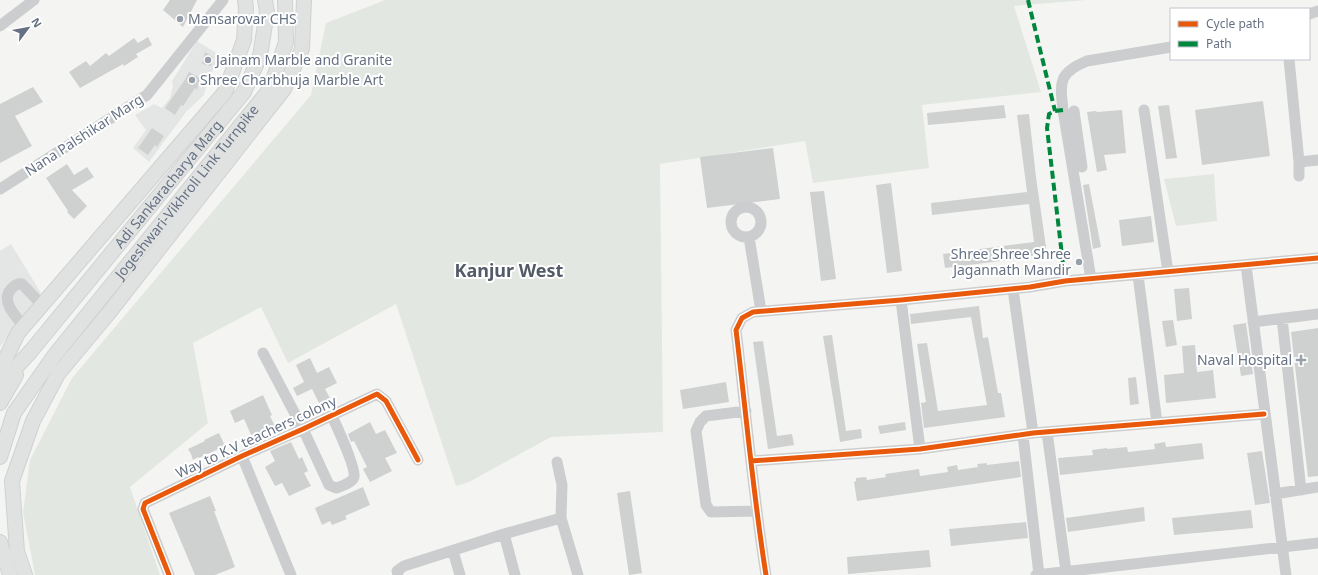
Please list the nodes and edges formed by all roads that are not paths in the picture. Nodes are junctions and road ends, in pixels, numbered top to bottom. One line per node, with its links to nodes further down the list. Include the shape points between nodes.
1 (34, 0): 7 (street)
2 (223, 0): 18 (street, Nana Palshikar Marg, via 147,95)
3 (244, 0): 27 (main road, via 244,40 225,92)
4 (265, 0): 33 (main road, Adi Sankaracharya Marg, via 267,12 260,56 244,92)
5 (285, 0): 35 (main road, Jogeshwari-Vikhroli Link Turnpike, via 286,42 270,89)
6 (304, 0): 39 (main road, via 302,49 284,89 58,374)
7 (0, 26)
8 (1170, 47): 12 (street, via 1086,61 1074,66 1062,80 1061,88)
9 (1289, 60): 15 (street)
10 (1144, 110): 22 (street)
11 (1074, 111): 12 (street)
12 (1071, 128): 13 (street)
13 (1076, 157): 16 (street); 24 (street)
14 (1318, 160): 15 (street)
15 (1299, 162): 17 (street)
16 (1082, 168)
17 (1299, 176)
18 (0, 189)
19 (749, 237): 28 (street)
20 (1318, 258): 21 (street)
21 (1246, 265): 22 (street); 31 (street)
22 (1168, 272): 23 (street)
23 (1138, 275): 24 (street); 43 (street)
24 (1091, 279): 25 (street)
25 (1013, 289): 26 (street); 46 (street)
26 (901, 300): 28 (street); 47 (street)
27 (42, 305): 32 (main road); 32 (street, via 22,284 11,289 6,296 7,303)
28 (761, 311): 40 (street, via 742,318 736,330)
29 (1318, 314): 30 (street)
30 (1282, 318): 31 (street); 54 (street)
31 (1253, 322): 41 (street)
32 (24, 326): 36 (main road, via 18,332)
33 (31, 351): 37 (main road); 38 (main road)
34 (263, 353): 44 (street)
35 (47, 366): 39 (main road); 49 (main road, Jogeshwari-Vikhroli Link Turnpike, via 14,413)
36 (0, 370)
37 (0, 385)
38 (0, 403)
39 (41, 406): 65 (main road, via 33,421 12,481 17,551)
40 (746, 411): 51 (street); 56 (street, via 706,416 696,431 706,505 711,512)
41 (1264, 414): 43 (street); 55 (street)
42 (332, 416): 44 (street, Way to K.V teachers colony); 44 (street, via 353,466 352,481 344,486 336,488 329,485); 50 (street, Way to K.V teachers colony, via 377,394 386,401)
43 (1158, 423): 45 (street)
44 (303, 429): 48 (street, Way to K.V teachers colony)
45 (1047, 432): 46 (street); 63 (street)
46 (1028, 434): 47 (street); 74 (street)
47 (920, 449): 51 (street)
48 (242, 456): 66 (street, Way to K.V teachers colony, via 145,503 143,509); 67 (street)
49 (0, 457)
50 (418, 460)
51 (751, 461): 56 (street)
52 (557, 462): 57 (street, via 562,485)
53 (1318, 488): 54 (street)
54 (1301, 490): 55 (street)
55 (1275, 494): 61 (street)
56 (756, 512): 72 (street)
57 (560, 518): 58 (street); 71 (street)
58 (504, 534): 62 (street); 70 (street)
59 (0, 542): 64 (main road)
60 (1318, 543): 61 (street)
61 (1282, 547): 63 (street); 75 (street)
62 (454, 551): 68 (street, via 404,566 398,571); 69 (street)
63 (1066, 571): 74 (street)
64 (10, 575)
65 (25, 575)
66 (170, 575)
67 (291, 575)
68 (398, 575)
69 (460, 575)
70 (515, 575)
71 (578, 575)
72 (766, 575)
73 (1036, 575): 74 (street)
74 (1040, 575)
75 (1286, 575)

